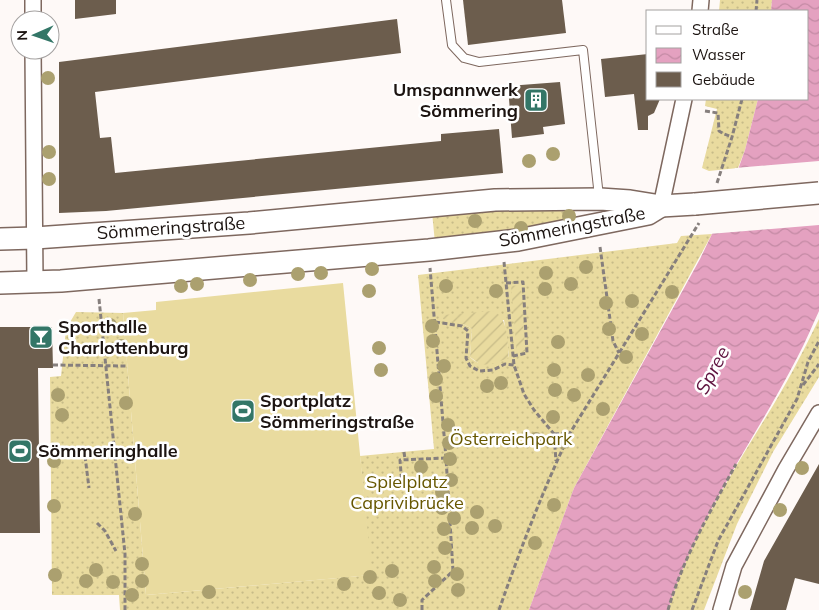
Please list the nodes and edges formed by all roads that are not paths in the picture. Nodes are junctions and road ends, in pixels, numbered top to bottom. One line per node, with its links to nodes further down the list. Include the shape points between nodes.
1 (446, 0): 5 (lane, via 452,45 464,58 479,62 583,50)
2 (33, 60): 7 (street)
3 (684, 100): 6 (street)
4 (819, 193): 6 (street, bridge, via 698,211)
5 (600, 200): 6 (street, Sömmeringstraße); 7 (street, Sömmeringstraße, via 496,200 249,223)
6 (662, 206): 10 (street, Sömmeringstraße, via 648,214 518,240)
7 (35, 238): 8 (street, Sömmeringstraße); 10 (street)
8 (0, 239)
9 (0, 283): 10 (street, Sömmeringstraße)
10 (35, 283)
11 (819, 413): 12 (street, via 734,566)
12 (721, 610)

